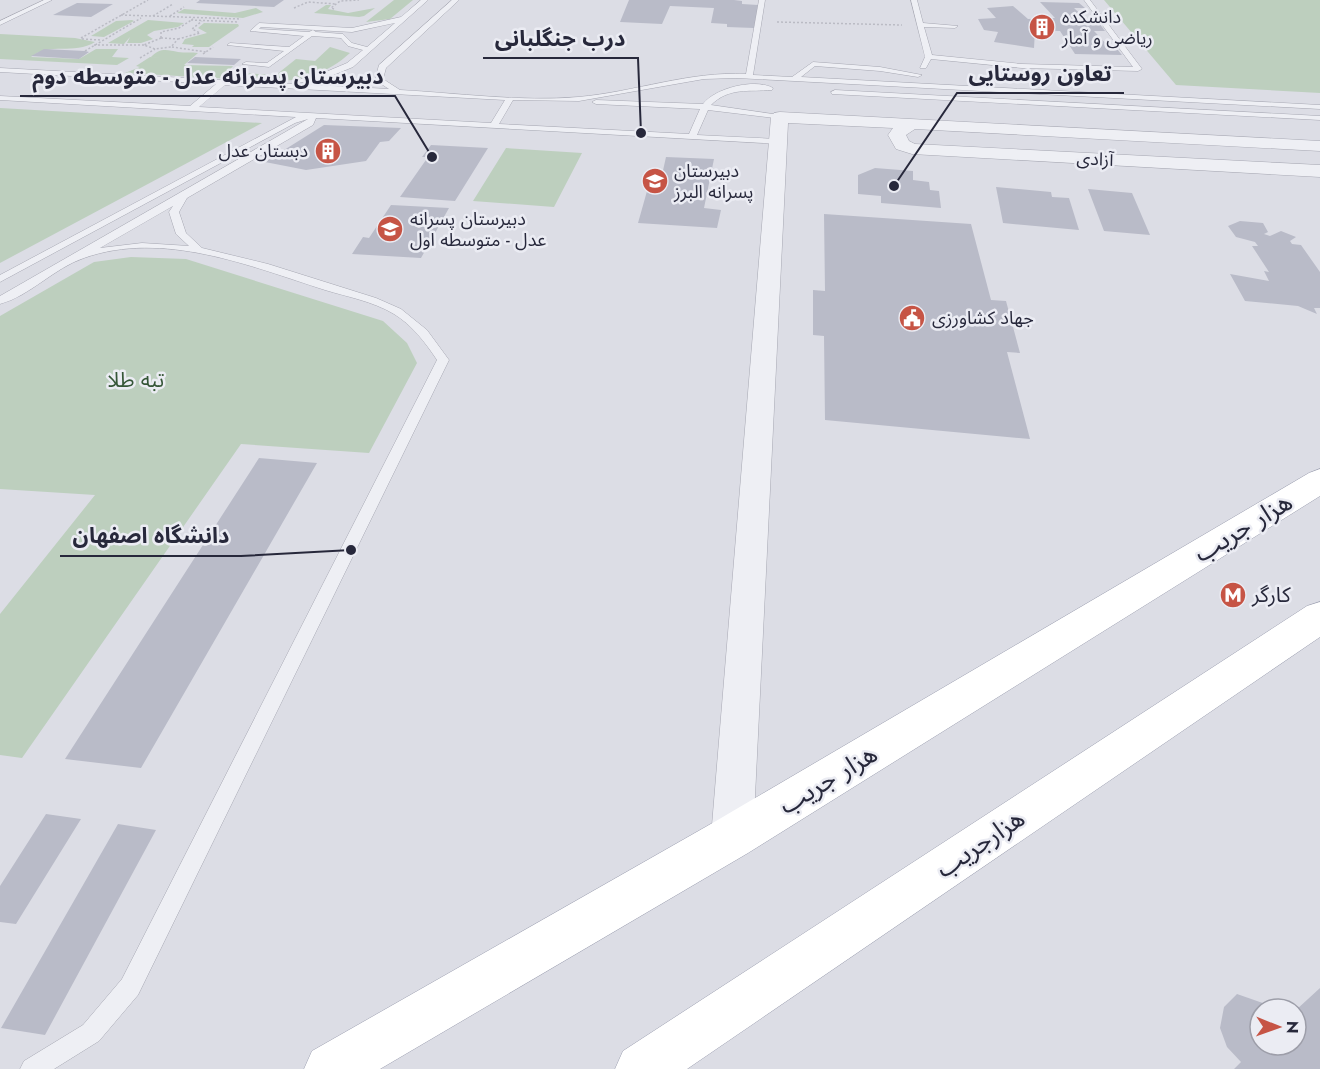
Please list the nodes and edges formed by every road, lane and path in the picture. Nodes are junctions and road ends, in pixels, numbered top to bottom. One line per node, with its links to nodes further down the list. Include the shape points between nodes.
1 (49, 0): 28 (lane)
2 (148, 0): 16 (path)
3 (312, 0): 10 (path)
4 (359, 0): 12 (path)
5 (425, 0): 23 (lane)
6 (456, 0): 59 (lane, via 382,67 379,80)
7 (762, 0): 52 (lane)
8 (914, 0): 29 (lane)
9 (1087, 0): 47 (lane, via 1138,69 1022,66)
10 (308, 2): 12 (path); 14 (path)
11 (173, 4): 17 (path)
12 (336, 4): 15 (path, via 331,8)
13 (184, 7): 18 (path)
14 (291, 10)
15 (340, 10)
16 (120, 16): 17 (path); 19 (path); 37 (path, via 81,38)
17 (152, 16): 18 (path)
18 (169, 17): 20 (path)
19 (141, 18): 24 (path); 37 (path)
20 (194, 18): 21 (path); 24 (path)
21 (207, 18): 22 (path); 25 (path)
22 (240, 19)
23 (403, 19): 32 (lane, via 352,30); 44 (lane)
24 (191, 20): 25 (path); 35 (path, via 161,32)
25 (203, 21): 26 (path); 36 (path, via 192,28 200,33)
26 (247, 22)
27 (776, 22): 29 (path)
28 (0, 23)
29 (920, 26): 31 (lane); 47 (lane)
30 (291, 27): 32 (lane); 33 (lane); 33 (lane, via 259,25 253,31)
31 (955, 27)
32 (318, 28): 34 (lane)
33 (282, 33): 34 (lane)
34 (309, 34): 43 (lane); 44 (lane, via 342,36 350,45)
35 (161, 38): 36 (path); 39 (path)
36 (178, 39): 41 (path)
37 (102, 40): 38 (path)
38 (94, 45): 39 (path); 45 (path)
39 (144, 45): 42 (path)
40 (230, 45): 43 (lane)
41 (171, 47): 42 (path); 46 (path)
42 (155, 49): 51 (path)
43 (290, 49): 48 (lane, via 269,65)
44 (368, 49): 55 (lane, via 350,65 323,76)
45 (85, 51)
46 (206, 52)
47 (928, 57): 50 (lane)
48 (246, 64)
49 (0, 70): 51 (lane)
50 (918, 75): 53 (lane, via 813,64); 56 (lane)
51 (111, 76): 54 (lane)
52 (750, 77): 53 (lane); 62 (lane, via 704,77 579,99)
53 (794, 79): 56 (lane)
54 (223, 82): 55 (lane); 65 (lane)
55 (275, 85): 59 (lane)
56 (930, 86): 64 (lane)
57 (775, 89): 63 (lane, via 729,91)
58 (823, 91): 67 (lane)
59 (398, 92): 61 (lane)
60 (0, 98): 65 (lane)
61 (510, 98): 62 (lane); 69 (lane)
62 (538, 100): 63 (lane)
63 (707, 107): 70 (lane); 71 (lane)
64 (1320, 107)
65 (192, 109): 66 (lane)
66 (314, 115): 69 (lane); 74 (lane, via 310,123); 77 (lane, via 292,121)
67 (1320, 118)
68 (912, 124): 70 (street, آزادی); 72 (street, آزادی); 73 (street, آزادی, via 897,135 902,145 912,149)
69 (494, 125): 71 (lane)
70 (779, 130): 71 (lane); 81 (street)
71 (692, 136)
72 (1320, 146)
73 (1320, 171)
74 (184, 195): 75 (lane, via 174,212 181,234); 76 (lane)
75 (197, 248): 76 (lane, via 142,245); 82 (lane, via 396,310 425,332 443,360 130,987 91,1033)
76 (77, 256): 78 (lane)
77 (0, 279)
78 (0, 301)
79 (1320, 481): 81 (main road, هزار جریب)
80 (1320, 617): 84 (main road, هزارجریب)
81 (732, 837): 83 (main road, هزار جریب)
82 (32, 1069)
83 (330, 1069)
84 (641, 1069)

